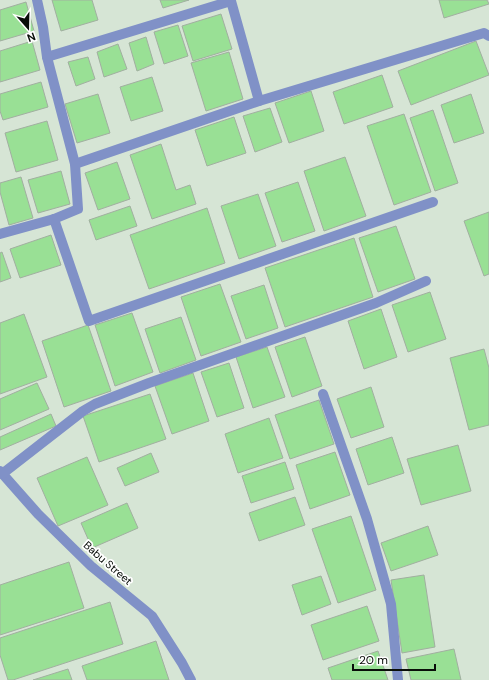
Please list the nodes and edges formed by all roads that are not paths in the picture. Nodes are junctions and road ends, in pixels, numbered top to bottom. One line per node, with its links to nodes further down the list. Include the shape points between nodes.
1 (37, 0): 3 (street)
2 (489, 36): 4 (street, via 484,33)
3 (47, 57): 4 (street, via 231,1); 5 (street)
4 (259, 101): 5 (street)
5 (75, 164): 7 (street, via 78,209)
6 (433, 202): 7 (street, via 89,322)
7 (54, 219): 8 (street)
8 (0, 234)
9 (426, 281): 11 (street, via 376,303 149,382 95,404)
10 (323, 394): 13 (street, via 367,519 391,604)
11 (1, 472): 12 (street, Babu Street, via 38,514 91,566 152,616)
12 (191, 680)
13 (398, 680)

